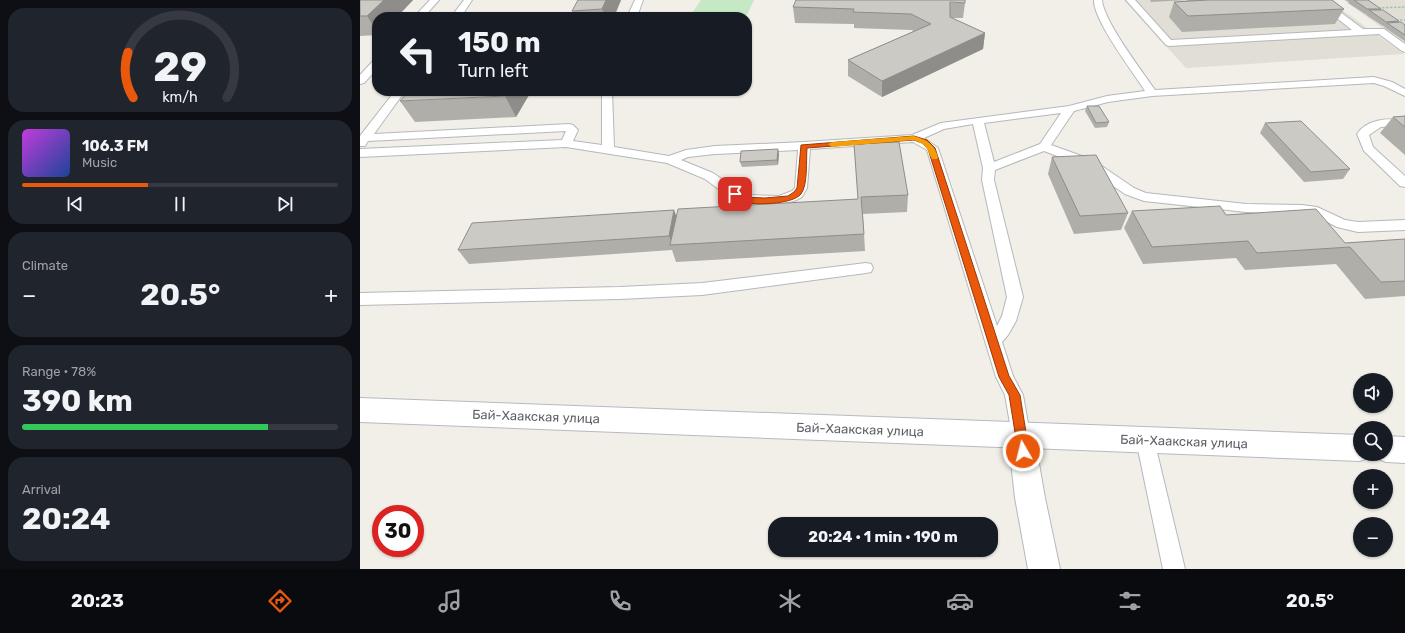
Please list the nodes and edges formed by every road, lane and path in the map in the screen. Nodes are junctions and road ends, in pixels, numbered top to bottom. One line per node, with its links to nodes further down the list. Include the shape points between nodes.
1 (435, 0): 10 (lane)
2 (468, 0): 3 (lane); 11 (lane)
3 (475, 0)
4 (639, 0): 12 (lane)
5 (1098, 0): 19 (lane, via 1102,19)
6 (1130, 0): 15 (lane, via 1169,43)
7 (1318, 0): 15 (lane)
8 (1405, 7): 9 (path)
9 (1377, 8)
10 (424, 12)
11 (460, 12)
12 (634, 12)
13 (1392, 20): 14 (path)
14 (1405, 20)
15 (1362, 32): 16 (lane, via 1381,32)
16 (1405, 49)
17 (372, 68): 18 (lane)
18 (360, 81)
19 (1152, 93): 20 (lane, via 1374,80); 23 (lane, via 1107,99)
20 (1405, 93)
21 (396, 96): 26 (lane)
22 (608, 96): 31 (lane)
23 (1070, 109): 24 (lane); 30 (lane)
24 (978, 120): 27 (lane, via 941,126); 34 (lane)
25 (1405, 122): 35 (lane, via 1383,123 1370,127 1363,134 1368,148)
26 (362, 136): 28 (lane, via 569,127 572,130)
27 (914, 138): 29 (lane); 39 (lane, via 932,148)
28 (566, 143): 31 (lane); 32 (lane)
29 (804, 146): 33 (lane, via 715,150 686,154); 33 (lane, via 801,188 797,194 779,200 741,199 709,176)
30 (1044, 146): 34 (lane); 36 (lane, via 1092,164 1122,188 1144,197 1246,208 1318,211 1342,224 1358,227)
31 (608, 149): 33 (lane)
32 (360, 153)
33 (670, 160)
34 (989, 168): 39 (lane, via 988,180 1015,297 1004,330)
35 (1405, 183)
36 (1405, 225)
37 (866, 268): 38 (lane, via 702,289)
38 (360, 299)
39 (993, 340): 41 (lane, via 1004,377 1014,395)
40 (360, 410): 41 (main road, Бай-Хаакская улица)
41 (1021, 435): 42 (main road, Бай-Хаакская улица); 46 (main road)
42 (1146, 440): 43 (main road, Бай-Хаакская улица); 47 (lane)
43 (1353, 448)
44 (1393, 449): 45 (main road)
45 (1405, 450)
46 (1044, 569)
47 (1174, 569)

